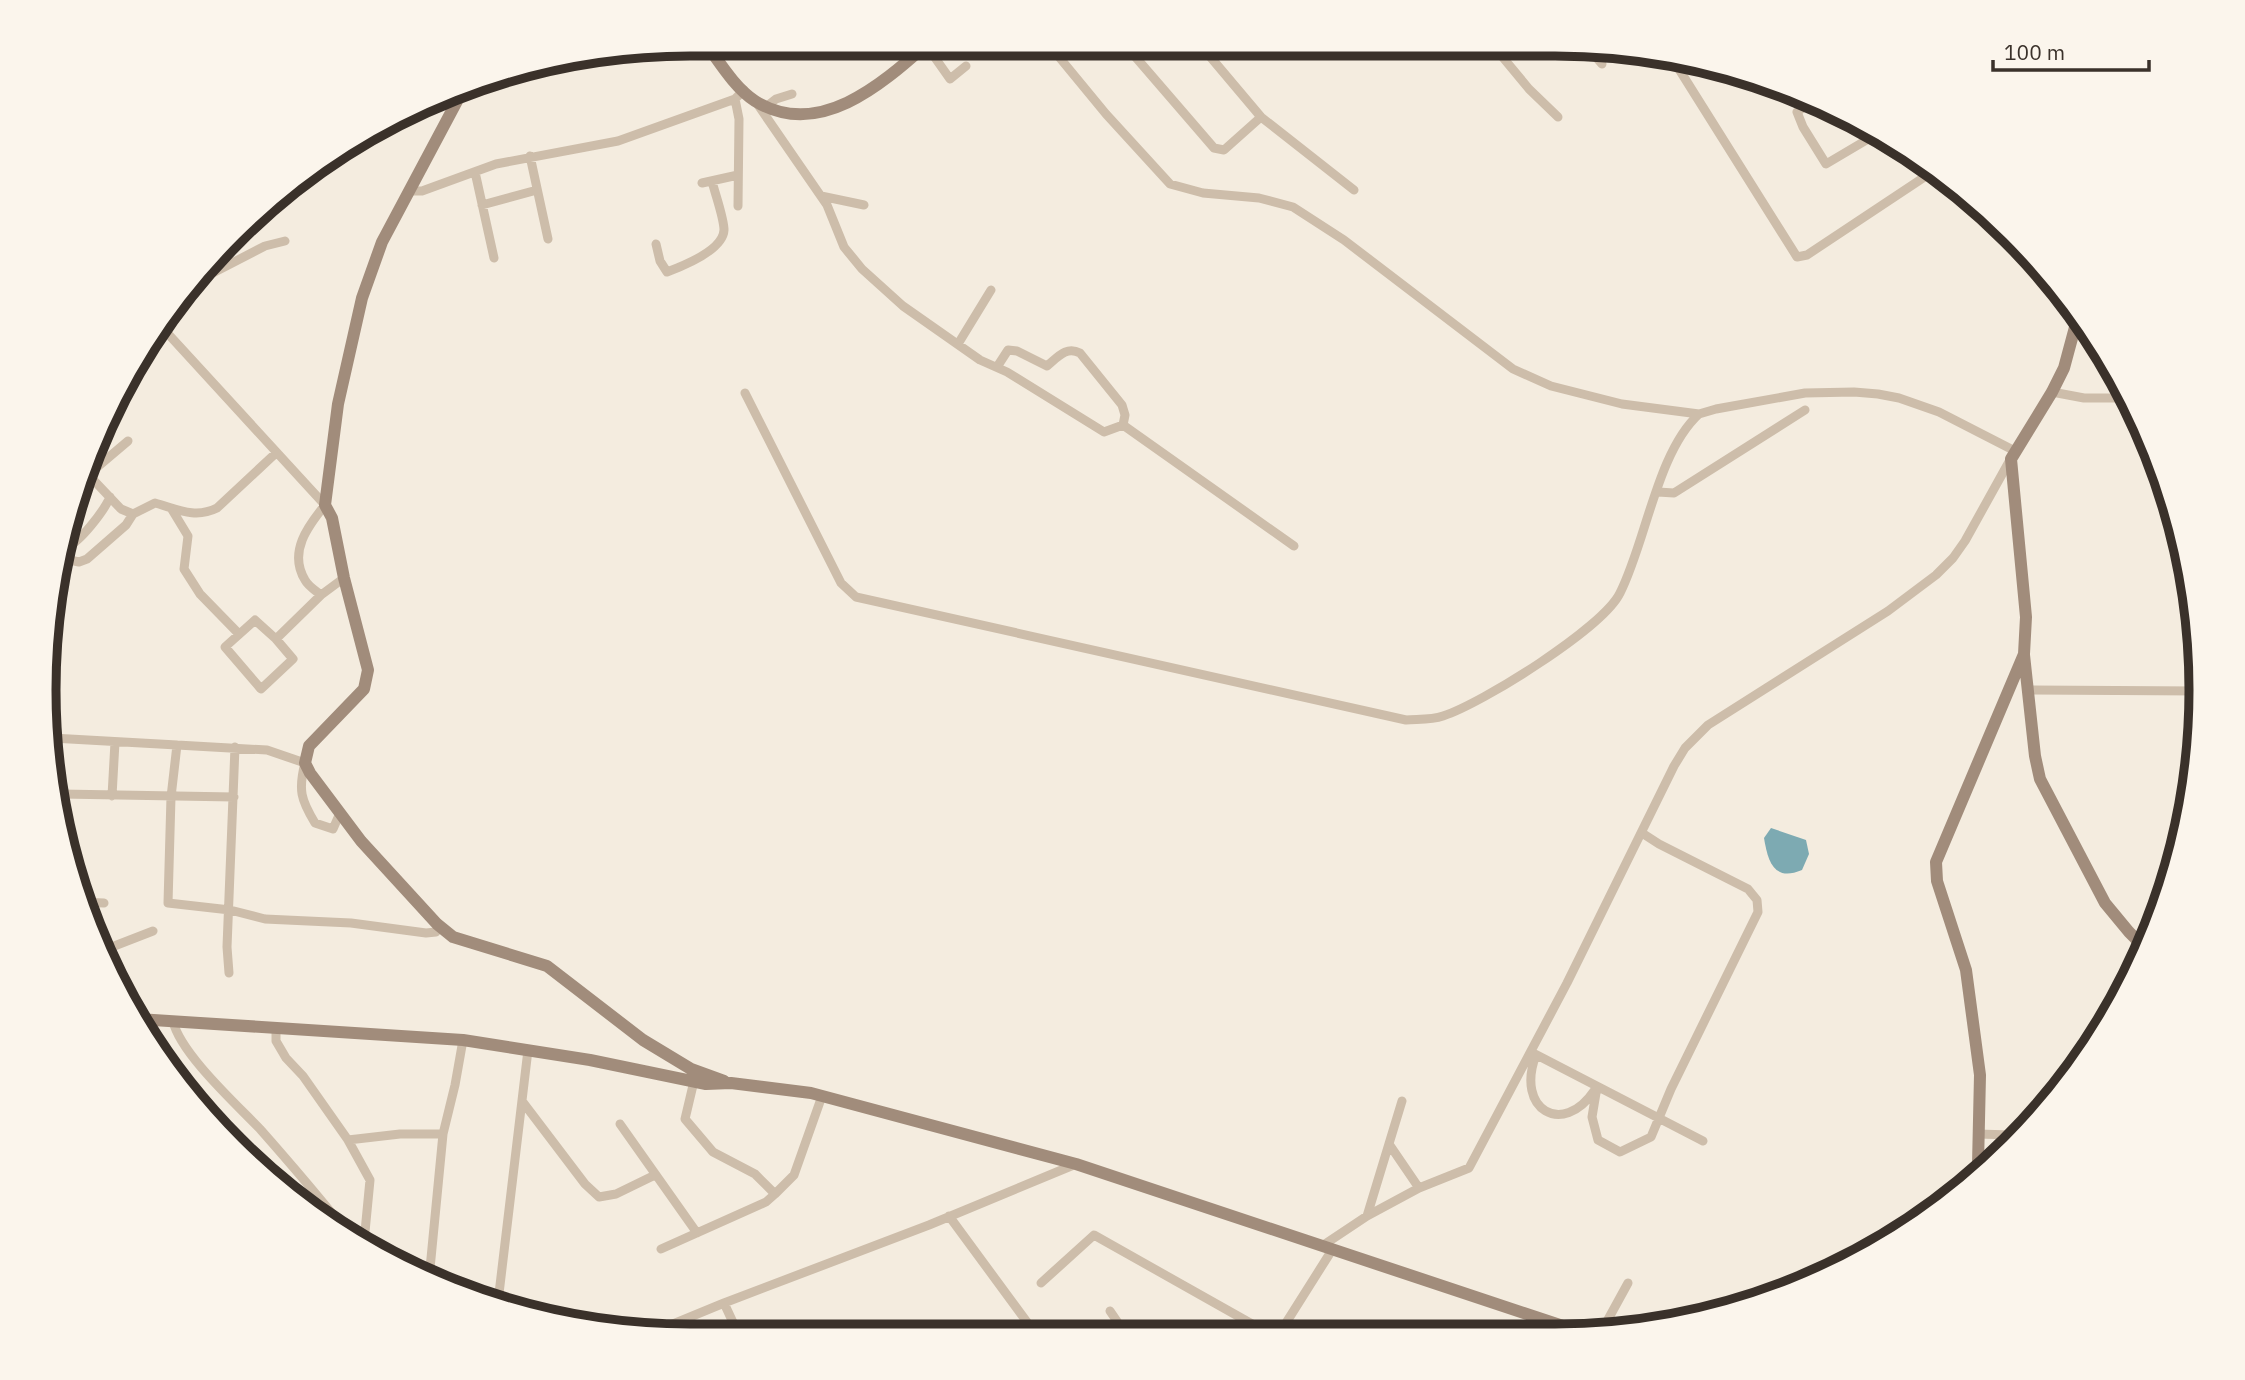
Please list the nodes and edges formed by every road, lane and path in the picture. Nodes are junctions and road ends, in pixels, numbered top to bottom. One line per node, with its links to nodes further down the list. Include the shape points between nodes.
1 (714, 56): 12 (street)
2 (914, 56): 16 (street, via 852,103 818,113 781,112)
3 (934, 56): 10 (street, via 950,79)
4 (1058, 56): 46 (street, via 1170,184 1203,193 1259,198 1302,212 1513,369 1551,386 1622,404)
5 (1135, 56): 18 (street, via 1214,148 1224,150)
6 (1210, 56): 18 (street)
7 (1502, 56): 19 (street)
8 (1595, 57): 9 (street)
9 (1602, 64)
10 (966, 66)
11 (1678, 68): 24 (street, via 1797,257 1807,255)
12 (739, 94): 15 (street); 21 (street, via 618,141); 23 (street)
13 (792, 94): 16 (street)
14 (457, 100): 27 (street)
15 (755, 100): 16 (street); 28 (street)
16 (767, 106)
17 (1804, 107): 20 (street, via 1797,112 1826,164)
18 (1261, 117): 26 (street)
19 (1558, 117)
20 (1868, 139)
21 (530, 156): 22 (street); 25 (street)
22 (475, 172): 27 (street, via 422,191); 29 (street)
23 (738, 175): 31 (street); 34 (street, via 707,182 724,230 719,242 667,272)
24 (1926, 176)
25 (537, 190): 29 (street); 32 (street)
26 (1354, 190)
27 (409, 191): 55 (street, via 382,242 362,298 338,404)
28 (821, 196): 30 (street); 40 (street, via 844,247 862,268 903,306)
29 (482, 205): 35 (street)
30 (864, 205)
31 (738, 206)
32 (548, 239)
33 (285, 241): 36 (street)
34 (656, 244)
35 (494, 258)
36 (212, 273)
37 (991, 290): 40 (street)
38 (2075, 328): 42 (street)
39 (167, 333): 49 (street)
40 (958, 344): 41 (street)
41 (997, 368): 47 (street, via 1104,432); 47 (street, via 1008,350 1047,366 1073,349 1122,405)
42 (2052, 392): 44 (street); 50 (street)
43 (744, 393): 53 (street, via 841,583 856,597 1405,720 1441,717 1478,701 1605,614 1622,590)
44 (2118, 398)
45 (1805, 410): 53 (street, via 1674,494)
46 (1699, 414): 50 (street, via 1805,393 1878,394 1939,412); 53 (street, via 1680,437)
47 (1123, 425): 59 (street)
48 (128, 441): 51 (street)
49 (276, 453): 55 (street); 56 (street, via 217,508 196,514)
50 (2013, 455): 65 (street, via 2026,617); 80 (street, via 1965,541 1936,575 1695,736 1674,766)
51 (98, 464)
52 (93, 478): 54 (street)
53 (1658, 492)
54 (110, 497): 57 (street); 58 (street, via 104,512)
55 (325, 505): 61 (street); 62 (street, via 306,527 298,550 305,582)
56 (171, 508): 57 (street, via 155,503); 63 (street, via 188,536 184,569 200,594)
57 (133, 514): 60 (street, via 87,559)
58 (73, 544)
59 (1294, 546)
60 (70, 560)
61 (344, 578): 62 (street); 72 (street, via 368,670 364,689 309,746)
62 (321, 595): 64 (street)
63 (239, 634): 64 (street, via 255,620); 64 (street, via 225,647 261,689 293,659)
64 (276, 639)
65 (2024, 654): 66 (street); 104 (street, via 1936,862 1937,881 1966,970 1980,1075)
66 (2028, 690): 67 (street); 86 (street, via 2040,779 2105,903)
67 (2189, 691)
68 (58, 738): 69 (street)
69 (115, 742): 70 (street); 74 (street)
70 (177, 746): 71 (street); 75 (street)
71 (235, 747): 72 (street, via 267,750); 76 (street)
72 (305, 763): 77 (street); 79 (street, via 302,798 315,823)
73 (65, 794): 74 (street)
74 (112, 796): 75 (street)
75 (171, 797): 76 (street); 83 (street, via 167,903)
76 (234, 797): 83 (street)
77 (340, 813): 78 (street); 79 (street)
78 (348, 825): 79 (street); 96 (street, via 453,937 547,966 643,1041 691,1069)
79 (333, 830)
80 (1642, 833): 94 (street); 101 (street, via 1748,889 1758,906)
81 (93, 902): 82 (street)
82 (104, 902)
83 (230, 910): 85 (street, via 265,919); 88 (street)
84 (153, 931): 87 (street)
85 (436, 932)
86 (2138, 941)
87 (111, 947)
88 (229, 973)
89 (149, 1020): 90 (street)
90 (173, 1021): 91 (street); 114 (street, via 194,1058)
91 (276, 1028): 92 (street); 106 (street, via 276,1041 286,1058)
92 (463, 1040): 93 (street); 103 (street)
93 (528, 1050): 95 (street); 99 (street)
94 (1533, 1053): 97 (street); 97 (street, via 1530,1090 1545,1112 1570,1112 1583,1105); 112 (street, via 1469,1168)
95 (694, 1082): 96 (street); 113 (street, via 685,1119 713,1152 755,1174)
96 (731, 1083): 98 (street)
97 (1597, 1087): 101 (street); 101 (street, via 1592,1117 1598,1140 1605,1145 1620,1152 1644,1142 1651,1137)
98 (822, 1096): 110 (street); 113 (street, via 794,1175)
99 (522, 1101): 111 (street, via 599,1197); 124 (street)
100 (1402, 1101): 108 (street)
101 (1658, 1118): 107 (street)
102 (620, 1124): 111 (street)
103 (443, 1134): 106 (street); 121 (street)
104 (1979, 1134): 105 (street); 109 (street)
105 (2006, 1135)
106 (348, 1140): 118 (street, via 370,1180)
107 (1703, 1141)
108 (1389, 1144): 112 (street); 116 (street)
109 (1978, 1162)
110 (1076, 1164): 115 (street); 119 (street)
111 (655, 1175): 117 (street)
112 (1419, 1188): 116 (street)
113 (775, 1194): 117 (street)
114 (330, 1211)
115 (949, 1216): 125 (street); 130 (street)
116 (1367, 1216): 119 (street)
117 (697, 1233): 120 (street)
118 (365, 1234)
119 (1327, 1248): 133 (street); 134 (street)
120 (661, 1249)
121 (430, 1268)
122 (1041, 1283): 132 (street, via 1094,1235)
123 (1628, 1283): 127 (street)
124 (499, 1294)
125 (724, 1303): 128 (street); 129 (street)
126 (1110, 1311): 131 (street)
127 (1607, 1322)
128 (677, 1324)
129 (734, 1324)
130 (1029, 1324)
131 (1119, 1324)
132 (1250, 1324)
133 (1285, 1324)
134 (1557, 1324)

